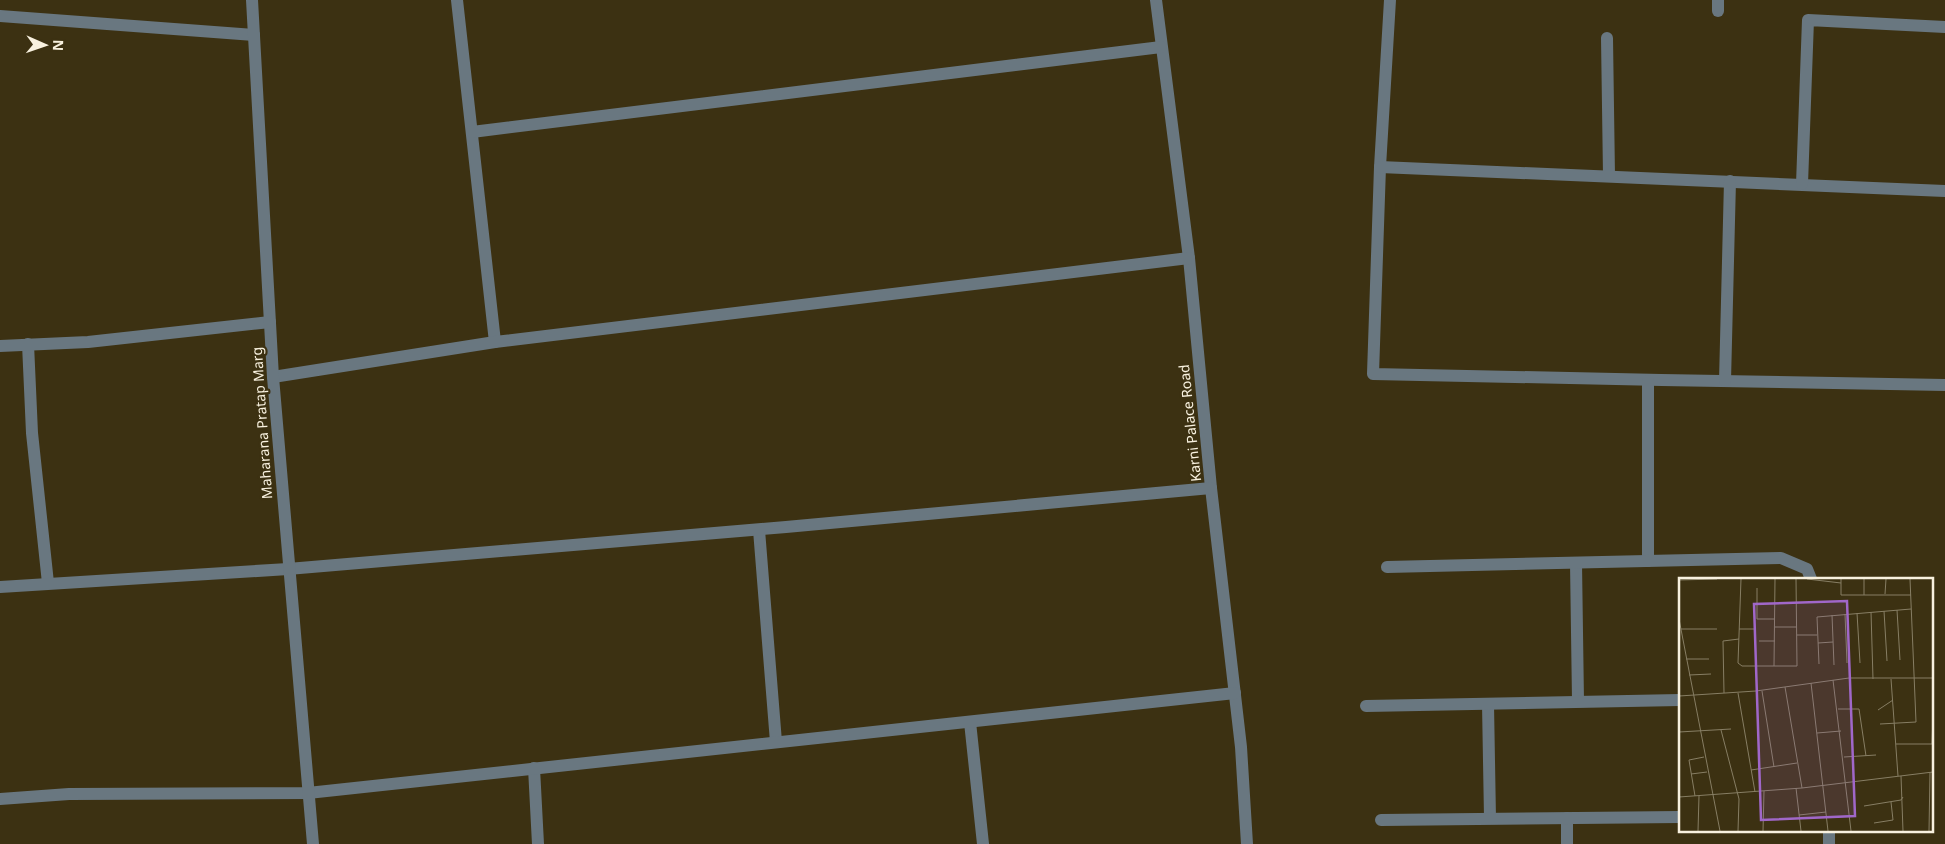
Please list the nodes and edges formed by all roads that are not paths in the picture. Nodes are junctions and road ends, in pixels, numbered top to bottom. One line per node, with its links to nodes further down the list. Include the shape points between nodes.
1 (252, 0): 7 (street, Maharana Pratap Marg)
2 (457, 0): 10 (street)
3 (1156, 0): 9 (street, Karni Palace Road)
4 (1390, 0): 11 (street)
5 (0, 16): 7 (street)
6 (1945, 27): 14 (street, via 1808,20)
7 (254, 35): 17 (street, Maharana Pratap Marg)
8 (1607, 38): 12 (street)
9 (1161, 48): 10 (street); 16 (street, Karni Palace Road)
10 (472, 132): 18 (street)
11 (1380, 166): 12 (street); 23 (street, via 1374,374)
12 (1609, 176): 13 (street)
13 (1730, 181): 14 (street); 22 (street)
14 (1802, 184): 15 (street)
15 (1945, 191)
16 (1189, 258): 18 (street); 25 (street, Karni Palace Road)
17 (270, 322): 19 (street, via 88,342); 21 (street, Maharana Pratap Marg)
18 (495, 342): 21 (street)
19 (28, 344): 20 (street); 32 (street, via 32,433)
20 (0, 346)
21 (273, 377): 30 (street, Maharana Pratap Marg)
22 (1725, 380): 23 (street); 24 (street)
23 (1648, 382): 27 (street)
24 (1945, 386)
25 (1211, 488): 26 (street); 34 (street, Karni Palace Road)
26 (759, 530): 30 (street); 40 (street)
27 (1648, 561): 28 (street); 31 (street, via 1781,558 1807,569)
28 (1576, 563): 29 (street); 36 (street)
29 (1387, 568)
30 (288, 569): 32 (street); 42 (street, Maharana Pratap Marg)
31 (1811, 578)
32 (48, 583): 33 (street)
33 (0, 587)
34 (1235, 693): 39 (street); 51 (street, Karni Palace Road)
35 (1679, 700): 36 (street)
36 (1578, 702): 37 (street)
37 (1488, 704): 38 (street); 45 (street)
38 (1366, 706)
39 (970, 722): 40 (street); 50 (street)
40 (776, 742): 41 (street)
41 (534, 768): 42 (street); 49 (street)
42 (308, 793): 43 (street, via 69,794); 48 (street, Maharana Pratap Marg)
43 (0, 799)
44 (1679, 817): 46 (street)
45 (1490, 818): 46 (street); 47 (street)
46 (1567, 818): 52 (street)
47 (1381, 820)
48 (313, 844)
49 (538, 844)
50 (983, 844)
51 (1247, 844)
52 (1567, 844)

